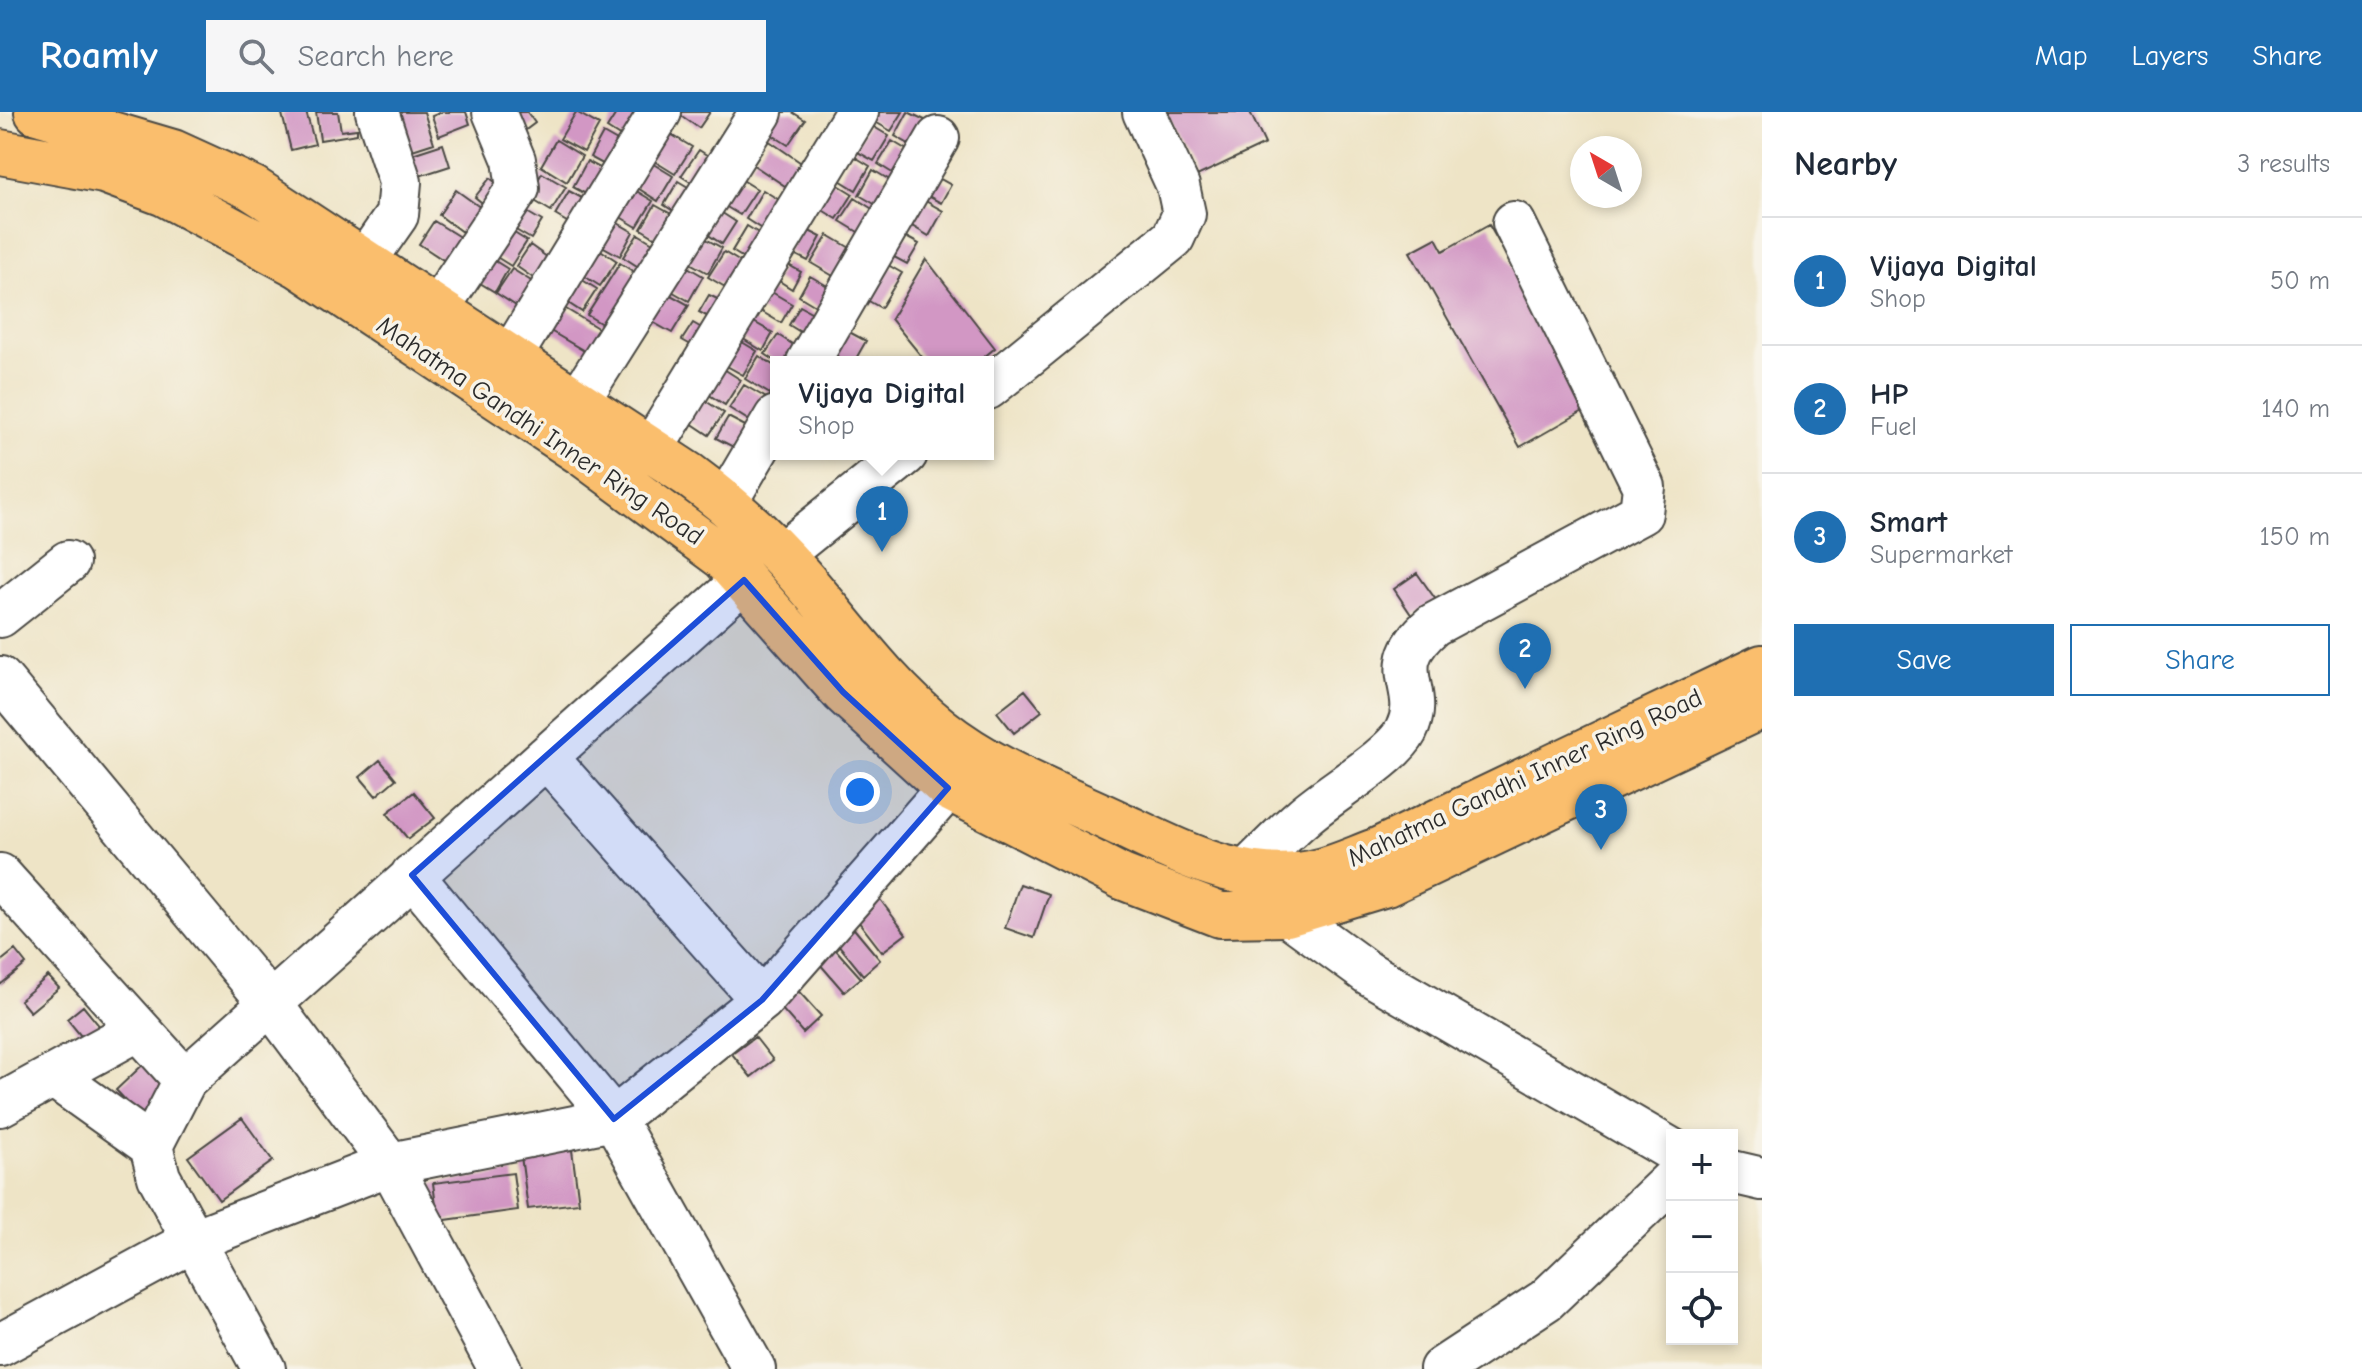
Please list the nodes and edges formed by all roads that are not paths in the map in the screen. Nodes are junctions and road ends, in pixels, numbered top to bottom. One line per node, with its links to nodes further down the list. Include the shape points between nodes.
1 (37, 112): 2 (main road, Mahatma Gandhi Inner Ring Road)
2 (48, 112): 12 (main road, Mahatma Gandhi Inner Ring Road, via 173,152 252,188)
3 (377, 112): 12 (street, via 400,182 397,215)
4 (494, 112): 13 (street, via 514,160 518,188)
5 (660, 112): 14 (street)
6 (761, 112): 17 (street)
7 (857, 112): 19 (street)
8 (1144, 112): 16 (street, via 1178,186 1184,214 1173,238)
9 (938, 138): 15 (street)
10 (0, 152): 24 (main road, Mahatma Gandhi Inner Ring Road, via 104,171 165,194 298,265 607,471 724,558)
11 (1514, 223): 31 (street, via 1644,487 1641,513 1433,625 1413,642 1407,663 1412,710 1401,740 1303,817)
12 (365, 261): 13 (main road, Mahatma Gandhi Inner Ring Road)
13 (438, 308): 14 (main road, Mahatma Gandhi Inner Ring Road)
14 (511, 356): 17 (main road, Mahatma Gandhi Inner Ring Road)
15 (811, 356)
16 (994, 383)
17 (578, 401): 19 (main road, Mahatma Gandhi Inner Ring Road)
18 (770, 427): 21 (street)
19 (651, 450): 21 (main road, Mahatma Gandhi Inner Ring Road)
20 (899, 460): 22 (street)
21 (726, 502): 22 (main road, Mahatma Gandhi Inner Ring Road)
22 (781, 555): 31 (main road, Mahatma Gandhi Inner Ring Road, via 898,689 985,763 1219,868)
23 (68, 562): 25 (street)
24 (744, 580): 29 (street); 30 (main road, Mahatma Gandhi Inner Ring Road, via 843,692)
25 (0, 616)
26 (1762, 667): 31 (main road, Mahatma Gandhi Inner Ring Road, via 1376,851 1322,871)
27 (0, 678): 36 (street)
28 (1762, 706): 34 (main road, Mahatma Gandhi Inner Ring Road, via 1386,884)
29 (546, 757): 32 (street); 35 (street)
30 (948, 788): 34 (main road, Mahatma Gandhi Inner Ring Road, via 1173,900 1220,915); 35 (street)
31 (1255, 874): 34 (street)
32 (412, 875): 36 (street); 41 (street)
33 (1, 878): 37 (street)
34 (1287, 914): 43 (street, via 1368,973)
35 (762, 1000): 41 (street)
36 (270, 1003): 39 (street); 44 (street)
37 (139, 1029): 38 (street); 39 (street)
38 (53, 1076): 40 (street); 42 (street)
39 (185, 1080): 42 (street)
40 (0, 1105)
41 (614, 1119): 44 (street); 52 (street)
42 (151, 1146): 48 (street, via 159,1177)
43 (1666, 1147)
44 (390, 1164): 48 (street); 51 (street)
45 (1738, 1173): 46 (street)
46 (1762, 1179)
47 (1666, 1186): 53 (street, via 1546,1300)
48 (194, 1240): 49 (street); 50 (street)
49 (0, 1345)
50 (264, 1369)
51 (500, 1369)
52 (754, 1369)
53 (1441, 1369)

